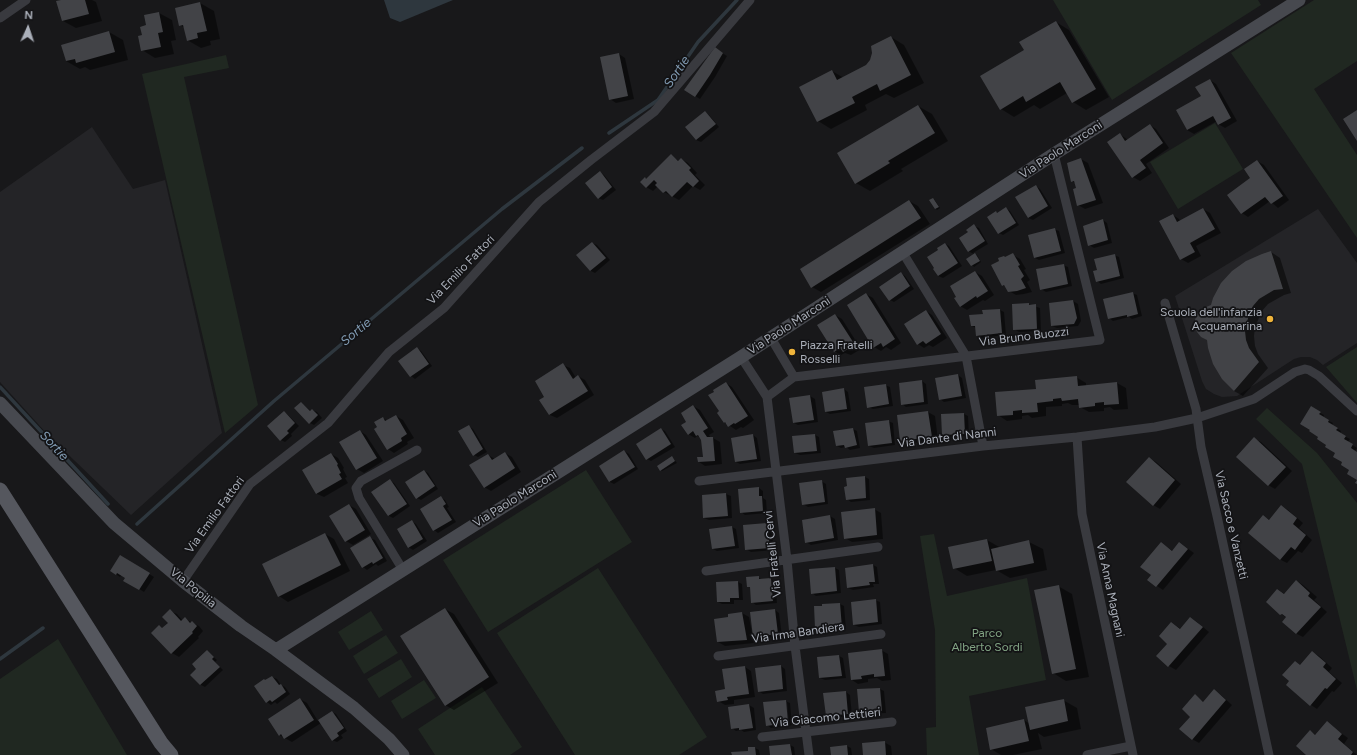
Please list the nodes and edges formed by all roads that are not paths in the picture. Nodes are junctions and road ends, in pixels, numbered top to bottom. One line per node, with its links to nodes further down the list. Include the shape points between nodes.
1 (26, 0): 4 (street)
2 (750, 0): 26 (street, Via Emilio Fattori, via 654,112 539,202 444,308 389,352 328,423 250,484)
3 (1299, 0): 5 (street, Via Paolo Marconi)
4 (0, 18)
5 (1054, 154): 6 (street, Via Paolo Marconi); 9 (street, Via Bruno Buozzi, via 1100,340)
6 (903, 253): 8 (street, Via Paolo Marconi); 9 (street)
7 (1165, 303): 15 (street, Via Sacco e Vanzetti)
8 (771, 338): 10 (street, Via Paolo Marconi); 11 (street)
9 (966, 356): 11 (street, Via Bruno Buozzi); 17 (street)
10 (741, 357): 12 (street, Via Fratelli Cervi); 24 (street, Via Paolo Marconi)
11 (794, 377): 12 (street)
12 (768, 397): 19 (street, Via Fratelli Cervi)
13 (0, 403): 26 (street, Via Popilia, via 114,523)
14 (1357, 411): 15 (street, Via Dante di Nanni, via 1319,376 1306,369 1295,372 1254,399)
15 (1197, 418): 16 (street, Via Dante di Nanni, via 1156,427); 39 (street, Via Sacco e Vanzetti, via 1201,447)
16 (1077, 437): 17 (street, Via Dante di Nanni); 34 (street, Via Anna Magnani, via 1082,514)
17 (983, 446): 19 (street, Via Dante di Nanni)
18 (417, 450): 24 (street, via 361,481 356,488 359,498)
19 (775, 472): 20 (street, Via Dante di Nanni); 23 (street, Via Fratelli Cervi)
20 (699, 481)
21 (0, 490): 35 (main road)
22 (878, 547): 23 (street)
23 (786, 560): 25 (street); 28 (street, Via Fratelli Cervi)
24 (403, 570): 29 (street, Via Paolo Marconi)
25 (706, 571)
26 (183, 581): 29 (street, Via Popilia)
27 (881, 634): 28 (street, Via Irma Bandiera)
28 (795, 646): 30 (street, Via Irma Bandiera); 32 (street, Via Fratelli Cervi)
29 (276, 650): 36 (street, Via Popilia, via 354,708 389,738)
30 (718, 656)
31 (892, 722): 32 (street, Via Giacomo Lettieri)
32 (806, 731): 33 (street, Via Giacomo Lettieri); 37 (street, Via Fratelli Cervi)
33 (762, 737)
34 (1132, 750): 38 (street, Via Anna Magnani)
35 (171, 755)
36 (402, 755)
37 (809, 755)
38 (1087, 755)
39 (1269, 755)

